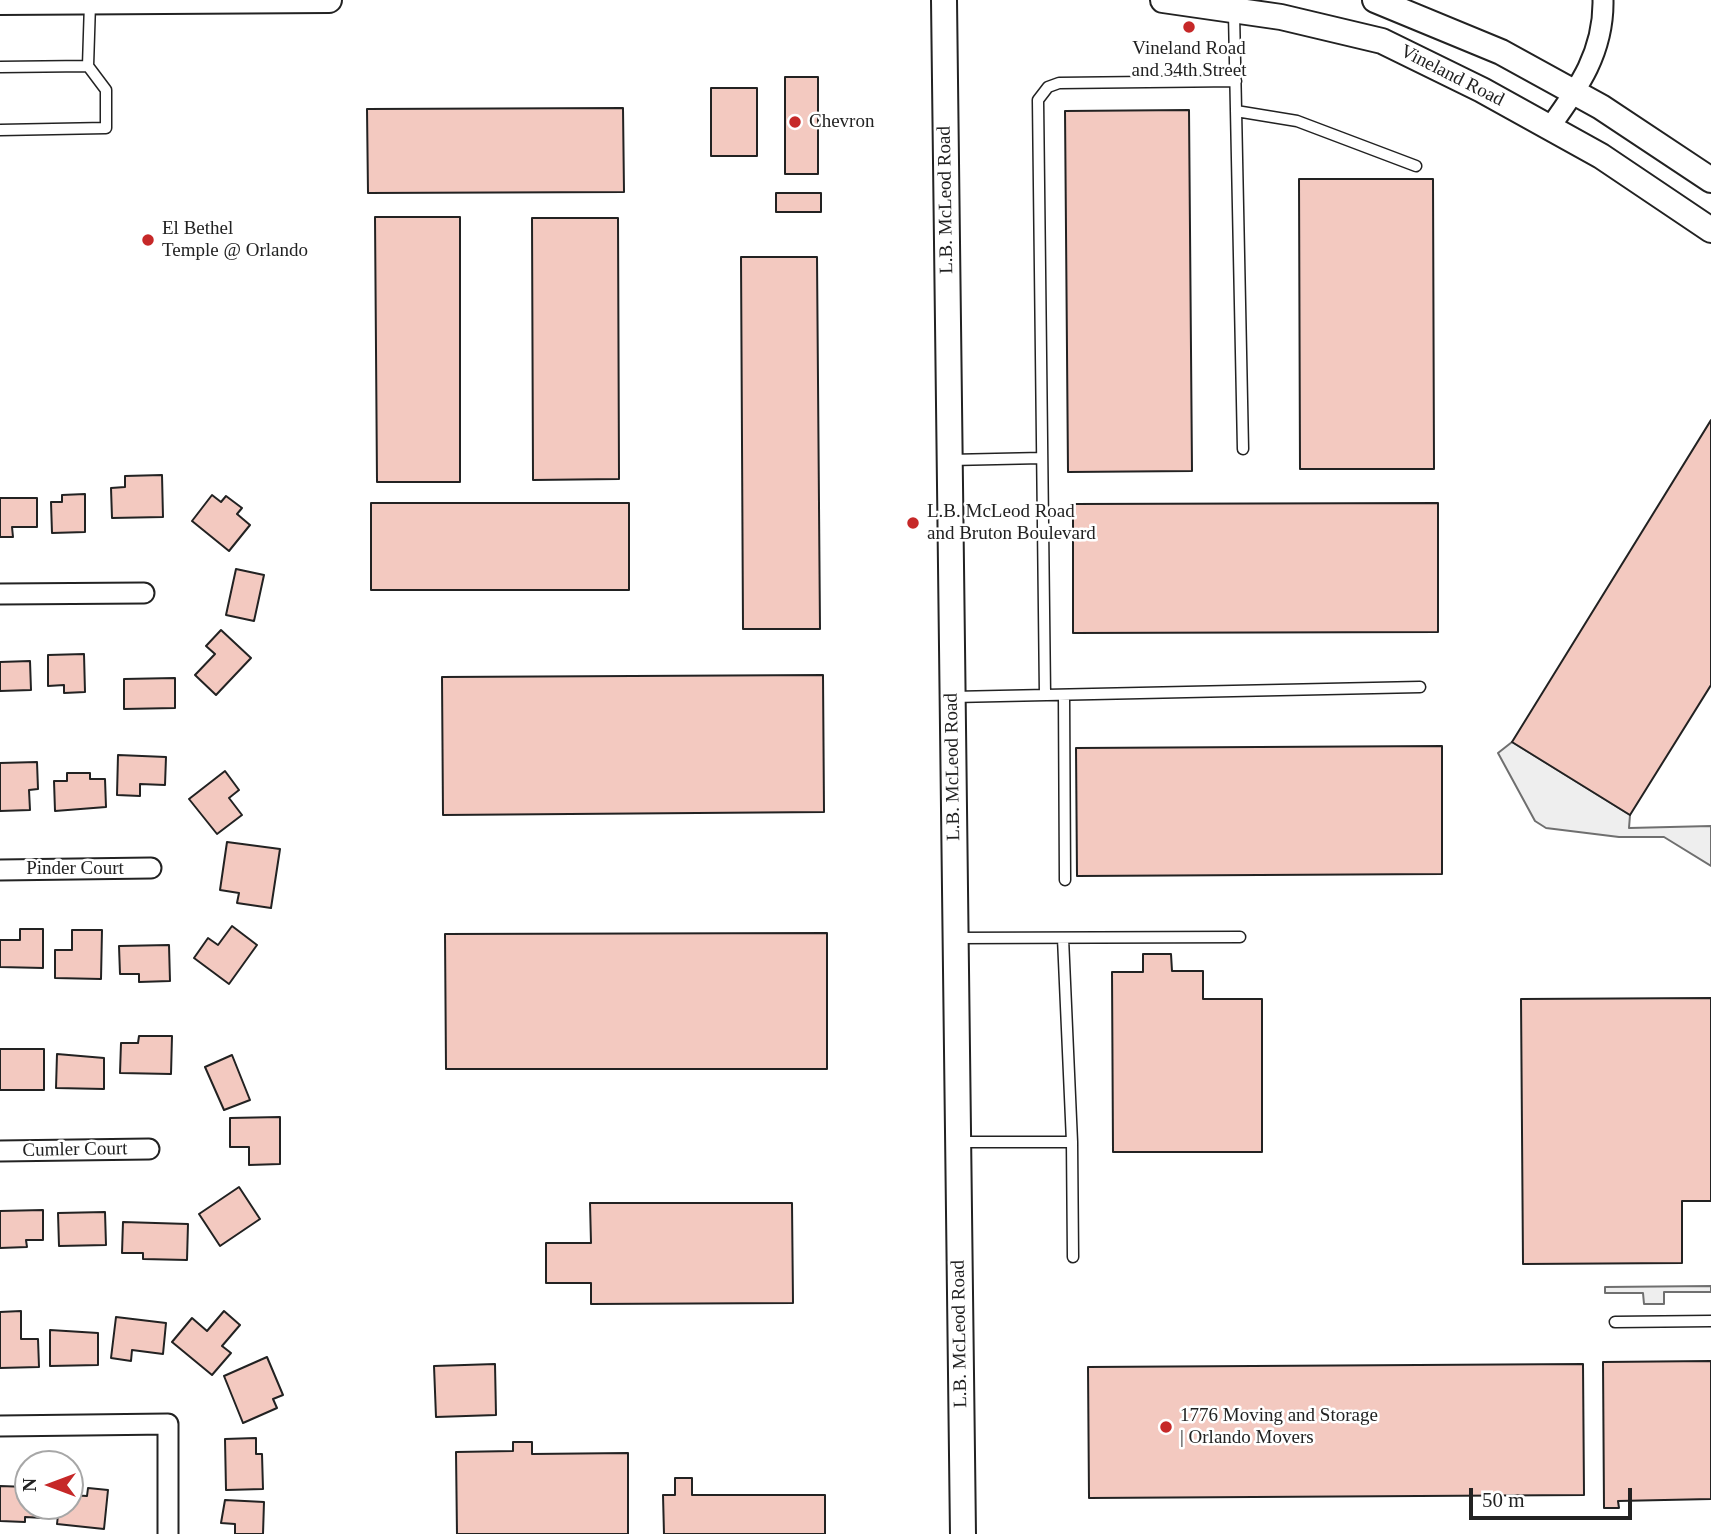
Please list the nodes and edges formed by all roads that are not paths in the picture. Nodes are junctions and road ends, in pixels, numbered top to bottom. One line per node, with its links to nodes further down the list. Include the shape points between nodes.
1 (329, 0): 6 (street)
2 (944, 0): 21 (street, L.B. McLeod Road)
3 (1163, 0): 8 (street, Vineland Road)
4 (1375, 0): 12 (street, Vineland Road, via 1501,52)
5 (1603, 0): 12 (street, via 1604,25 1595,57)
6 (90, 1): 7 (street); 9 (lane)
7 (0, 2)
8 (1234, 10): 11 (lane); 14 (street, Vineland Road, via 1381,41)
9 (88, 66): 10 (lane); 15 (lane, via 106,89 106,128)
10 (0, 67)
11 (1236, 81): 13 (lane); 20 (lane, via 1059,82 1038,100)
12 (1575, 92): 14 (street); 17 (street, Vineland Road)
13 (1236, 111): 16 (lane, via 1297,121); 19 (lane)
14 (1550, 127): 18 (street, Vineland Road)
15 (0, 130)
16 (1416, 166)
17 (1711, 180)
18 (1711, 230)
19 (1243, 449)
20 (1042, 458): 21 (lane); 25 (lane)
21 (950, 460): 27 (street, L.B. McLeod Road)
22 (144, 593): 23 (street)
23 (0, 594)
24 (1420, 687): 26 (lane)
25 (1045, 695): 26 (lane); 27 (lane)
26 (1064, 695): 30 (lane)
27 (952, 697): 32 (street, L.B. McLeod Road)
28 (151, 869): 29 (street, Pinder Court)
29 (0, 870)
30 (1066, 880)
31 (1240, 937): 33 (lane)
32 (955, 938): 33 (lane); 34 (street, L.B. McLeod Road)
33 (1063, 938): 35 (lane)
34 (957, 1142): 35 (lane); 43 (street, L.B. McLeod Road)
35 (1072, 1142): 38 (lane)
36 (149, 1149): 37 (street, Cumler Court)
37 (0, 1151)
38 (1073, 1257)
39 (1711, 1321): 40 (lane)
40 (1615, 1322)
41 (0, 1426): 42 (street, via 168,1424)
42 (168, 1534)
43 (962, 1534)

